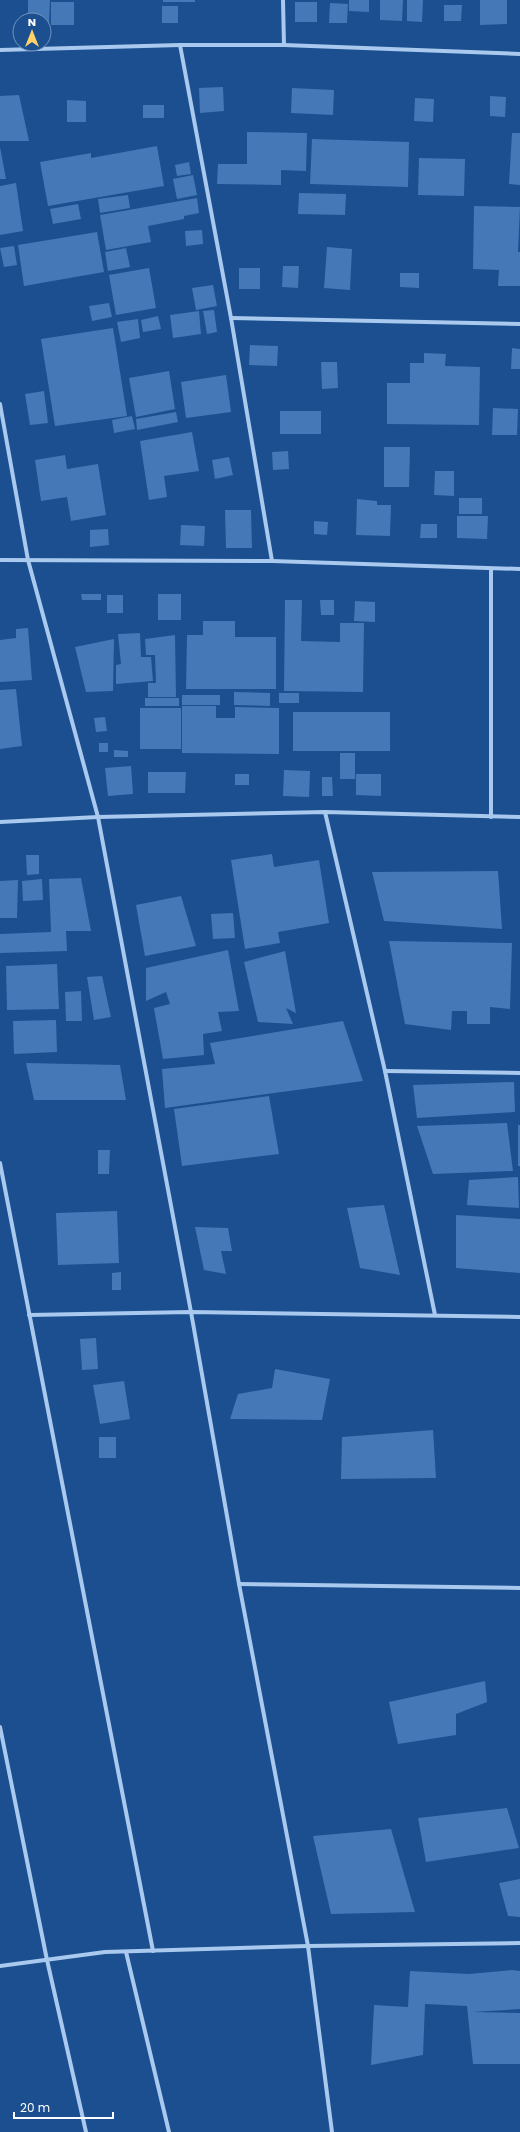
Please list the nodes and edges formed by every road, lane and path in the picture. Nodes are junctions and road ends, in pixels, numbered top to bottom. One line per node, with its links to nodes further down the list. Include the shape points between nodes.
1 (283, 0): 3 (street)
2 (180, 45): 3 (street); 4 (street); 6 (street)
3 (284, 45): 5 (street)
4 (0, 50)
5 (520, 54)
6 (231, 318): 7 (street); 11 (street)
7 (520, 324)
8 (0, 404): 10 (street)
9 (0, 560): 10 (street)
10 (28, 560): 11 (street); 15 (street)
11 (272, 561): 12 (street)
12 (491, 569): 13 (street); 16 (street)
13 (520, 569)
14 (325, 812): 15 (street); 16 (street); 19 (street)
15 (98, 817): 18 (street); 22 (street)
16 (491, 817): 17 (street)
17 (520, 817)
18 (0, 822)
19 (386, 1071): 20 (street); 24 (street)
20 (520, 1073)
21 (0, 1163): 23 (street)
22 (191, 1312): 23 (street); 24 (street); 26 (street)
23 (29, 1315): 31 (street)
24 (436, 1315): 25 (street)
25 (520, 1317)
26 (239, 1584): 27 (street); 30 (street)
27 (520, 1588)
28 (0, 1727): 33 (street)
29 (520, 1943): 30 (street)
30 (308, 1946): 31 (street); 37 (street)
31 (152, 1951): 32 (street)
32 (126, 1952): 33 (street, via 105,1952); 36 (street)
33 (47, 1960): 34 (street); 35 (street)
34 (0, 1966)
35 (86, 2132)
36 (169, 2132)
37 (332, 2132)

